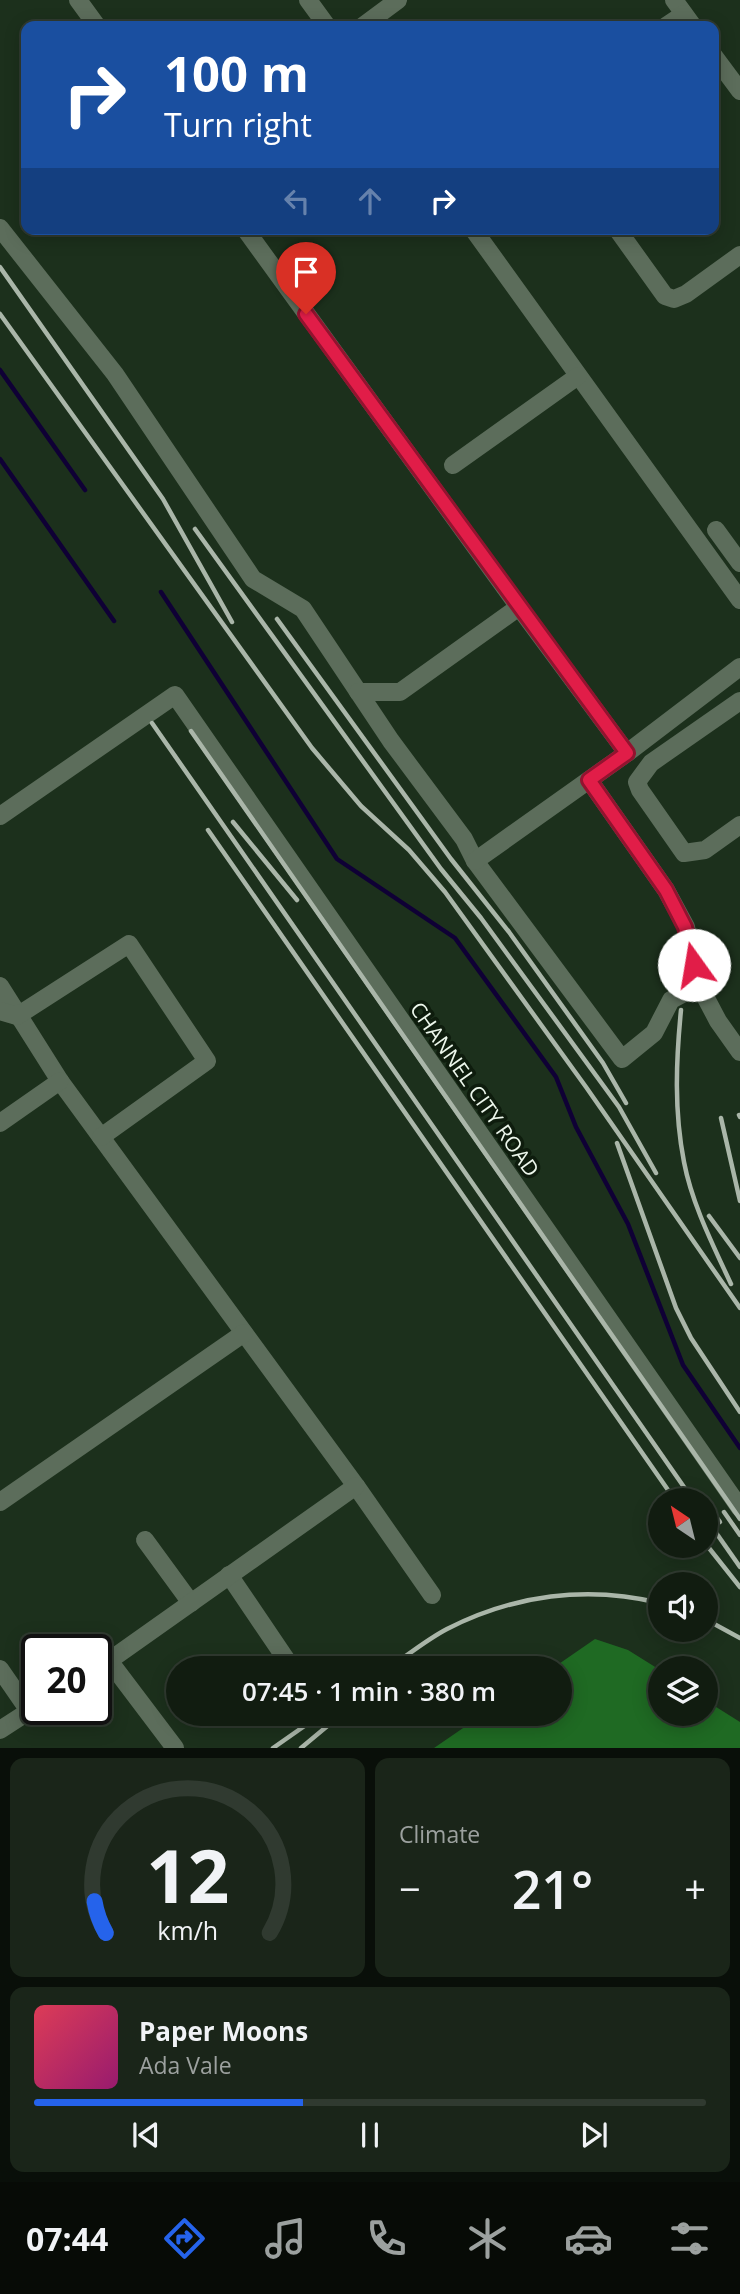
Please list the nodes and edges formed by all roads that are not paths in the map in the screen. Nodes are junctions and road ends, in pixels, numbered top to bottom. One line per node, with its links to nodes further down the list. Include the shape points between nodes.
1 (78, 0): 4 (lane)
2 (308, 0): 5 (lane)
3 (398, 0): 6 (lane)
4 (93, 21)
5 (323, 21)
6 (370, 21)
7 (719, 63): 8 (lane)
8 (740, 91)
9 (0, 228): 21 (lane, via 115,374 253,579 303,609)
10 (249, 235): 15 (lane)
11 (477, 235): 14 (lane)
12 (621, 235): 13 (lane, via 665,296 674,299)
13 (740, 255)
14 (578, 376): 15 (lane); 18 (lane)
15 (428, 483): 19 (lane)
16 (716, 530): 17 (lane)
17 (740, 563)
18 (740, 600)
19 (519, 607): 21 (lane, via 400,692); 23 (lane)
20 (740, 667): 23 (lane)
21 (358, 692): 29 (lane)
22 (740, 701): 25 (lane, via 651,763)
23 (627, 753): 24 (lane)
24 (611, 765): 25 (lane); 26 (lane)
25 (641, 777): 28 (lane, via 639,790 684,853 705,850)
26 (589, 780): 29 (lane); 30 (lane, via 666,890 685,927)
27 (0, 816): 40 (lane, CHANNEL CITY ROAD, via 175,695)
28 (740, 825)
29 (475, 861): 30 (lane, via 622,1059 654,1033 671,1000)
30 (698, 985): 33 (lane)
31 (0, 986): 32 (lane)
32 (8, 1013): 34 (lane); 36 (lane, via 129,944 207,1061)
33 (740, 1052)
34 (60, 1081): 35 (lane); 36 (lane)
35 (0, 1123)
36 (101, 1137): 37 (lane)
37 (244, 1333): 38 (lane); 39 (lane)
38 (356, 1486): 42 (lane); 43 (lane)
39 (0, 1502)
40 (740, 1508)
41 (145, 1540): 44 (lane)
42 (229, 1575): 44 (lane); 45 (lane)
43 (432, 1595)
44 (191, 1603): 46 (lane)
45 (284, 1656)
46 (112, 1660)
47 (0, 1669): 49 (lane)
48 (112, 1676): 52 (lane)
49 (21, 1694)
50 (21, 1717): 51 (lane)
51 (0, 1730)
52 (175, 1748)

